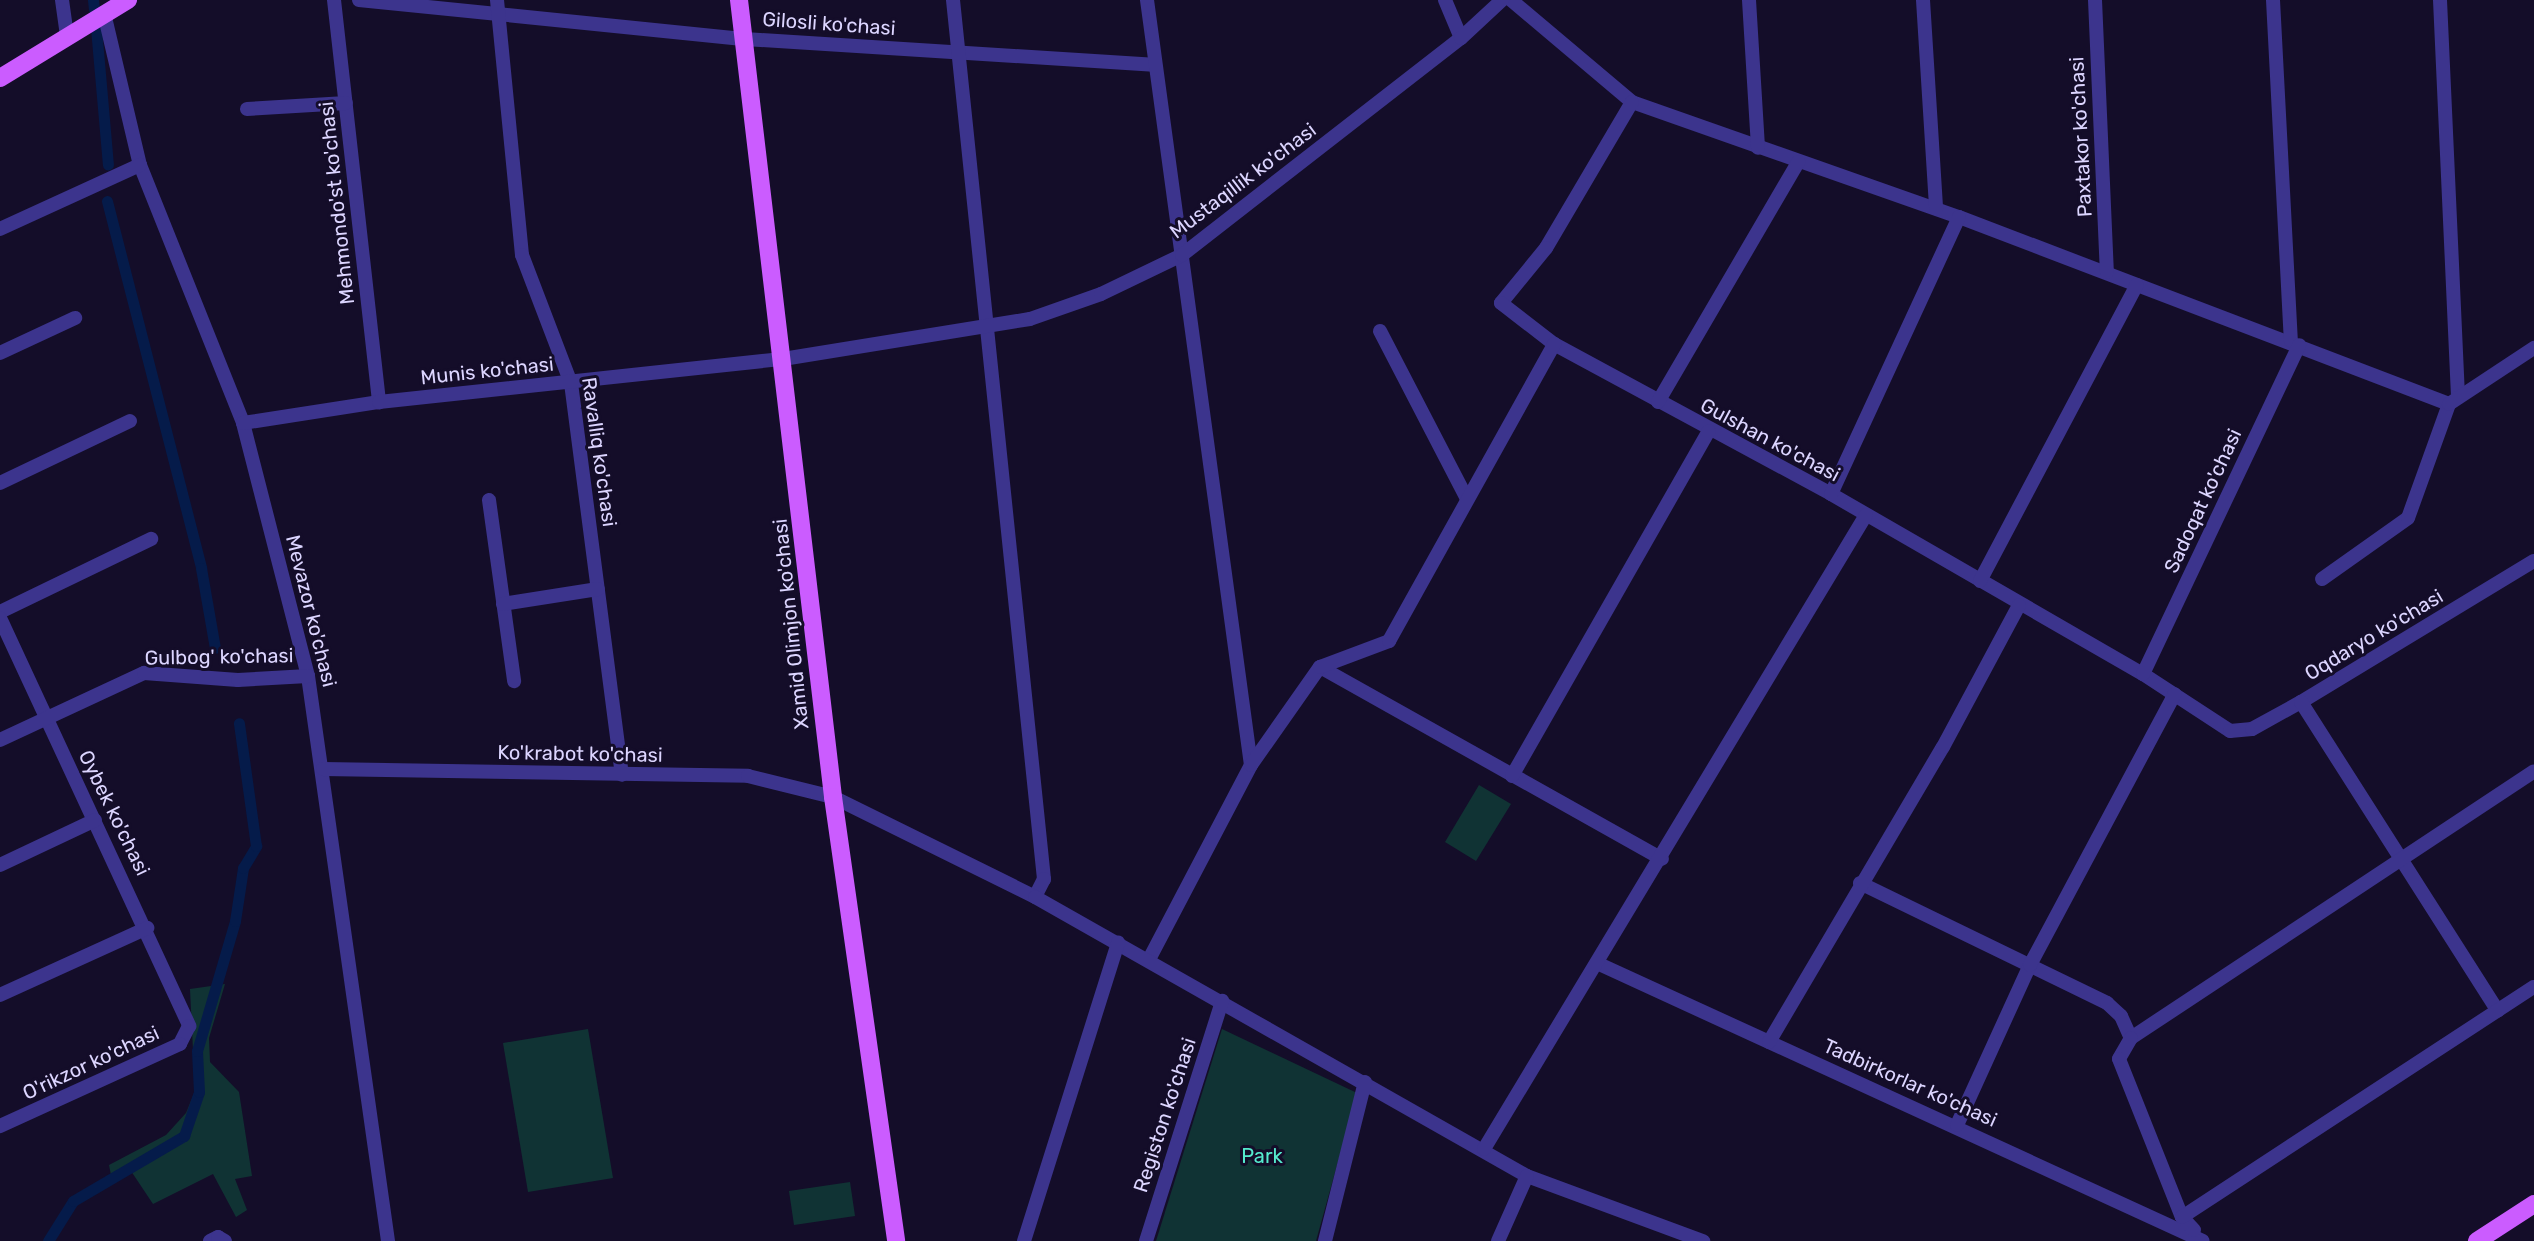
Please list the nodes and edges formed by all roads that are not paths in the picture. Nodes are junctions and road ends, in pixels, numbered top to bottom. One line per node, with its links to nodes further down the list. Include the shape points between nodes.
1 (62, 0): 19 (street)
2 (128, 0): 17 (main road)
3 (334, 0): 26 (street, Mehmondo'st ko'chasi)
4 (359, 0): 18 (street, Gilosli ko'chasi)
5 (497, 0): 18 (street, Ravalliq ko'chasi)
6 (739, 0): 21 (main road, Xamid Olimjon ko'chasi)
7 (953, 0): 22 (street)
8 (1147, 0): 23 (street)
9 (1445, 0): 20 (street)
10 (1502, 0): 20 (street, Mustaqillik ko'chasi)
11 (1511, 0): 25 (street)
12 (1749, 0): 28 (street)
13 (1923, 0): 31 (street)
14 (2095, 0): 35 (street, Paxtakor ko'chasi)
15 (2273, 0): 40 (street)
16 (2440, 0): 46 (street)
17 (104, 13): 19 (main road); 30 (street, Mevazor ko'chasi)
18 (497, 17): 21 (street, Gilosli ko'chasi); 45 (street, Ravalliq ko'chasi, via 522,255)
19 (67, 35): 24 (main road)
20 (1461, 38): 34 (street, Mustaqillik ko'chasi)
21 (745, 39): 22 (street, Gilosli ko'chasi); 44 (main road, Xamid Olimjon ko'chasi)
22 (958, 52): 23 (street, Gilosli ko'chasi); 38 (street)
23 (1153, 65): 34 (street)
24 (0, 78)
25 (1632, 102): 28 (street); 41 (street, Gulshan ko'chasi, via 1546,248 1501,303)
26 (346, 103): 27 (street); 47 (street, Mehmondo'st ko'chasi)
27 (247, 109)
28 (1758, 148): 29 (street)
29 (1798, 162): 31 (street); 48 (street)
30 (140, 165): 33 (street); 50 (street, Mevazor ko'chasi)
31 (1936, 209): 32 (street)
32 (1959, 217): 35 (street); 53 (street)
33 (0, 229)
34 (1182, 255): 38 (street, Mustaqillik ko'chasi, via 1101,294); 74 (street)
35 (2107, 272): 36 (street)
36 (2137, 285): 40 (street); 60 (street)
37 (75, 318): 43 (street)
38 (988, 329): 44 (street, Mustaqillik ko'chasi); 85 (street, via 1044,879)
39 (1380, 331): 54 (street)
40 (2295, 343): 46 (street); 66 (street, Sadoqat ko'chasi)
41 (1554, 344): 48 (street, Gulshan ko'chasi); 54 (street)
42 (2534, 348): 46 (street)
43 (0, 353)
44 (783, 359): 45 (street, Munis ko'chasi); 79 (main road, Xamid Olimjon ko'chasi)
45 (571, 383): 47 (street, Munis ko'chasi); 61 (street, Ravalliq ko'chasi)
46 (2454, 400): 59 (street, via 2408,518)
47 (379, 402): 50 (street, Munis ko'chasi)
48 (1658, 402): 51 (street, Gulshan ko'chasi)
49 (130, 421): 52 (street)
50 (243, 423): 67 (street, Mevazor ko'chasi)
51 (1709, 431): 53 (street, Gulshan ko'chasi); 78 (street)
52 (0, 483)
53 (1831, 494): 56 (street, Gulshan ko'chasi)
54 (1467, 499): 65 (street, via 1389,641)
55 (489, 500): 62 (street)
56 (1866, 515): 60 (street, Gulshan ko'chasi); 82 (street)
57 (151, 539): 64 (street)
58 (2534, 561): 70 (street, Oqdaryo ko'chasi)
59 (2322, 579)
60 (1980, 581): 63 (street, Gulshan ko'chasi)
61 (598, 589): 62 (street); 77 (street, Ravalliq ko'chasi)
62 (503, 604): 68 (street)
63 (2019, 605): 66 (street, Gulshan ko'chasi); 84 (street, via 1943,747)
64 (0, 615): 71 (street, Oybek ko'chasi)
65 (1320, 667): 74 (street); 78 (street)
66 (2143, 674): 69 (street, Gulshan ko'chasi)
67 (308, 676): 71 (street, Gulbog' ko'chasi, via 238,680 144,673); 75 (street, Mevazor ko'chasi)
68 (514, 681)
69 (2175, 694): 72 (street, Gulshan ko'chasi); 90 (street)
70 (2301, 702): 72 (street, Oqdaryo ko'chasi, via 2252,729); 81 (street)
71 (46, 719): 73 (street, Gulbog' ko'chasi); 80 (street, Oybek ko'chasi)
72 (2230, 731)
73 (0, 740)
74 (1251, 765): 88 (street)
75 (323, 769): 77 (street, Ko'krabot ko'chasi); 108 (street, Mevazor ko'chasi)
76 (2534, 771): 81 (street)
77 (622, 775): 79 (street, Ko'krabot ko'chasi, via 748,776)
78 (1512, 776): 82 (street)
79 (833, 797): 85 (street, Ko'krabot ko'chasi); 109 (main road, Xamid Olimjon ko'chasi)
80 (95, 820): 83 (street); 86 (street, Oybek ko'chasi)
81 (2400, 858): 94 (street); 96 (street)
82 (1662, 859): 89 (street)
83 (0, 865)
84 (1860, 883): 90 (street); 97 (street)
85 (1035, 897): 87 (street, Ko'krabot ko'chasi)
86 (147, 928): 92 (street); 95 (street, Oybek ko'chasi)
87 (1118, 942): 88 (street, Ko'krabot ko'chasi); 110 (street)
88 (1149, 959): 93 (street, Ko'krabot ko'chasi)
89 (1599, 964): 97 (street, Tadbirkorlar ko'chasi); 101 (street)
90 (2030, 965): 96 (street, via 2107,1003 2121,1016); 99 (street)
91 (2534, 987): 94 (street)
92 (0, 995)
93 (1222, 1001): 98 (street, Ko'krabot ko'chasi); 111 (street, Registon ko'chasi)
94 (2498, 1011): 104 (street)
95 (189, 1026): 100 (street, O'rikzor ko'chasi, via 180,1044)
96 (2131, 1038): 104 (street, via 2119,1059)
97 (1769, 1042): 99 (street, Tadbirkorlar ko'chasi)
98 (1365, 1082): 101 (street, Ko'krabot ko'chasi); 112 (street)
99 (1957, 1125): 105 (street, Tadbirkorlar ko'chasi)
100 (0, 1126)
101 (1484, 1149): 102 (street, Ko'krabot ko'chasi)
102 (1527, 1176): 113 (street); 114 (street, Ko'krabot ko'chasi)
103 (2534, 1204): 115 (main road)
104 (2182, 1217): 105 (street)
105 (2201, 1239)
106 (210, 1241): 107 (street)
107 (225, 1241)
108 (388, 1241)
109 (896, 1241)
110 (1024, 1241)
111 (1146, 1241)
112 (1325, 1241)
113 (1498, 1241)
114 (1703, 1241)
115 (2477, 1241)

